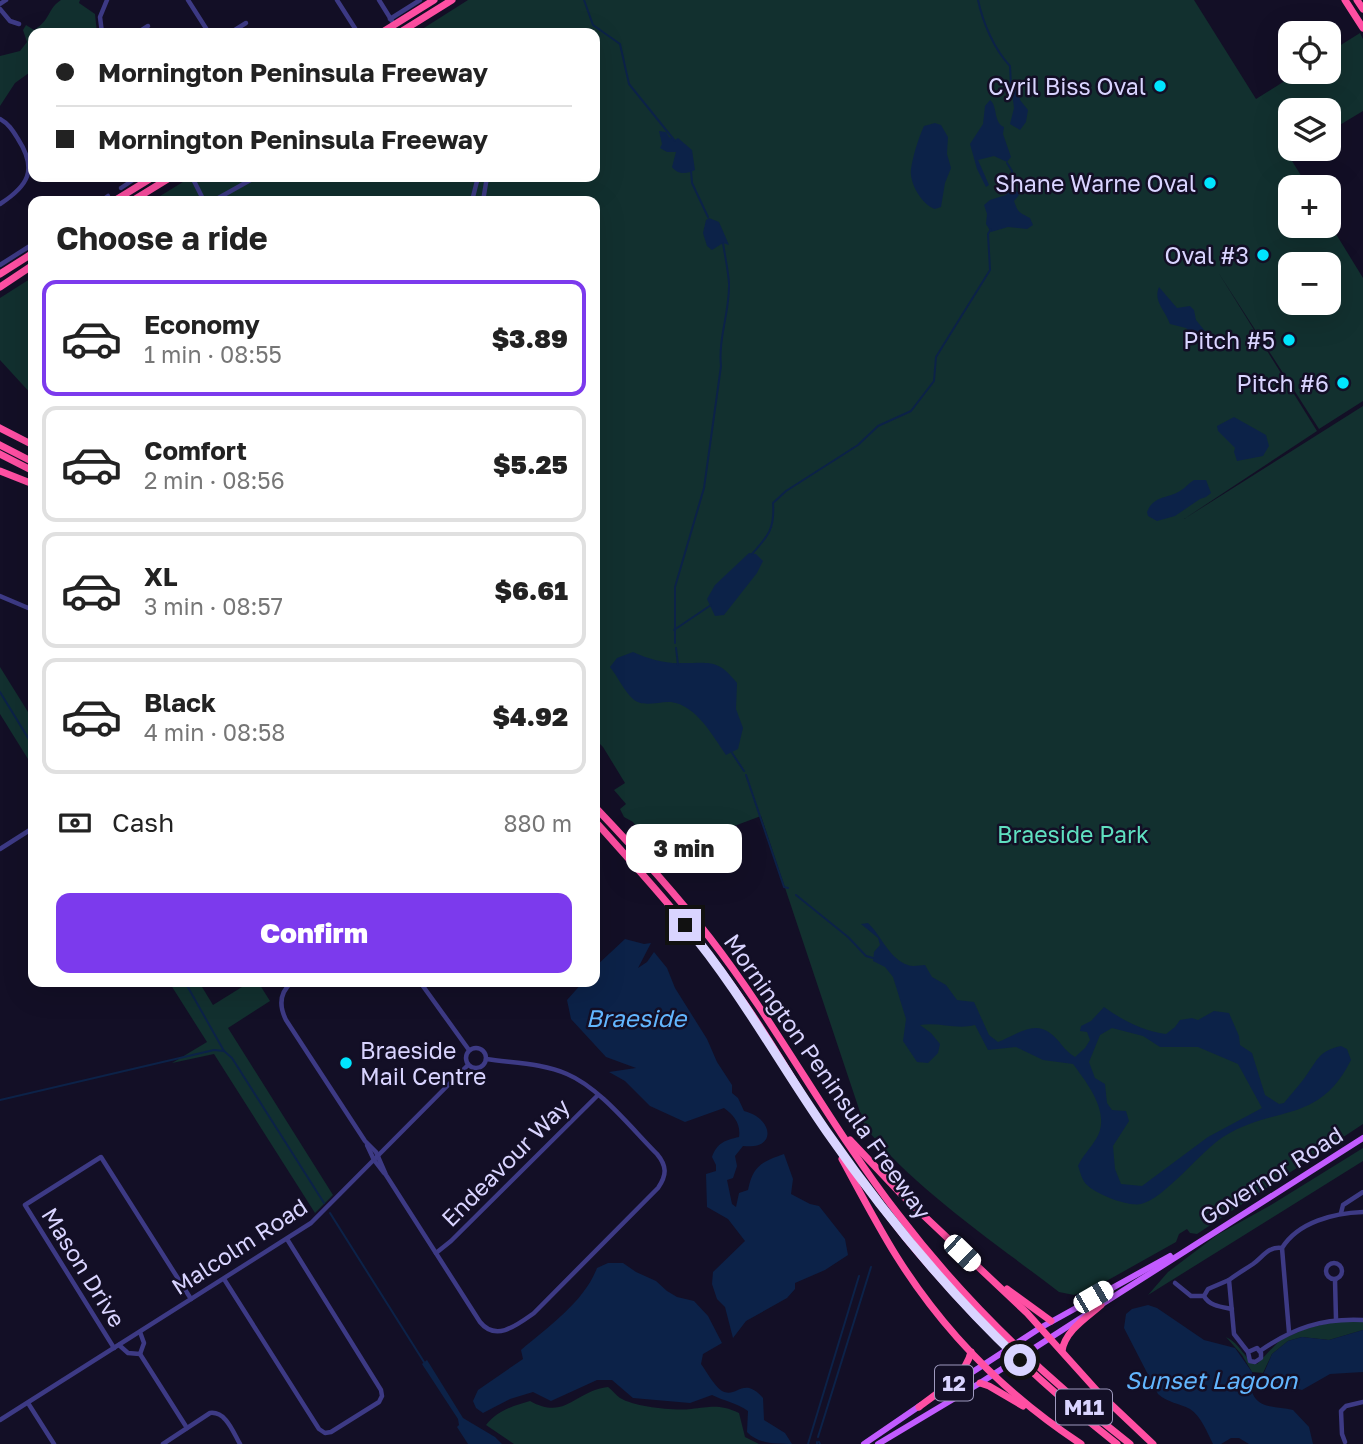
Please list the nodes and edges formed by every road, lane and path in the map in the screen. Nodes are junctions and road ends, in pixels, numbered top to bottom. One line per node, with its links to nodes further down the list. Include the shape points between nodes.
1 (6, 0): 11 (street)
2 (107, 0): 17 (street, via 100,17)
3 (338, 0): 21 (street)
4 (379, 0): 13 (street)
5 (420, 0): 13 (street)
6 (434, 0): 13 (highway)
7 (452, 0): 23 (highway)
8 (1345, 0): 24 (highway)
9 (1357, 0): 12 (highway)
10 (190, 1): 19 (street)
11 (0, 6): 15 (street, via 9,21)
12 (1363, 9)
13 (392, 22): 22 (highway)
14 (246, 23): 20 (street)
15 (19, 24)
16 (148, 26): 18 (street)
17 (101, 28)
18 (145, 28)
19 (206, 28)
20 (238, 28)
21 (355, 28)
22 (386, 28)
23 (407, 28)
24 (1363, 28)
25 (0, 119): 26 (street, via 12,129)
26 (28, 158)
27 (28, 178): 36 (street, via 19,191)
28 (132, 182): 32 (street)
29 (133, 182): 33 (highway)
30 (163, 182): 34 (highway)
31 (247, 182): 35 (street)
32 (121, 188)
33 (115, 196)
34 (140, 196)
35 (222, 196)
36 (0, 204)
37 (28, 247): 39 (street)
38 (28, 256): 41 (highway)
39 (0, 265)
40 (28, 268): 42 (highway)
41 (0, 274)
42 (0, 287)
43 (0, 428): 44 (highway)
44 (28, 442)
45 (0, 445): 47 (highway)
46 (0, 454): 48 (highway)
47 (28, 459)
48 (28, 468)
49 (0, 471): 50 (highway)
50 (28, 482)
51 (0, 596): 52 (street)
52 (28, 608)
53 (600, 812): 63 (highway, Mornington Peninsula Freeway / M11, via 711,939)
54 (600, 827): 64 (highway, Mornington Peninsula Freeway / M11, via 741,997)
55 (28, 831): 56 (street)
56 (0, 849)
57 (288, 987): 66 (street, via 282,1011)
58 (424, 987): 59 (street)
59 (469, 1050): 60 (street, via 480,1049); 61 (street)
60 (486, 1059): 61 (street, via 478,1068); 62 (street, via 565,1072)
61 (468, 1065): 66 (street, Malcolm Road)
62 (598, 1095): 73 (street, Endeavour Way); 73 (street, via 664,1162 664,1180 534,1313 503,1331 486,1329)
63 (836, 1126): 77 (highway); 88 (highway, Mornington Peninsula Freeway / M11, via 913,1233)
64 (827, 1132): 88 (highway, Mornington Peninsula Freeway / M11, via 904,1236); 94 (highway, via 898,1259)
65 (1363, 1138): 71 (main road, Governor Road / 12)
66 (376, 1158): 70 (street, Malcolm Road, via 320,1216); 73 (street)
67 (1363, 1192): 69 (street, via 1343,1205)
68 (1363, 1212): 69 (street)
69 (1341, 1213): 72 (street, via 1298,1231)
70 (287, 1239): 74 (street, Malcolm Road); 74 (street, via 382,1390 379,1402 331,1432 319,1429)
71 (1197, 1243): 81 (main road, Governor Road / 12); 85 (main road, Governor Road / 12)
72 (1282, 1248): 75 (street, via 1265,1252); 89 (street)
73 (436, 1253)
74 (224, 1279): 80 (street, Malcolm Road)
75 (1229, 1280): 79 (street, via 1208,1289); 82 (street)
76 (1335, 1280): 83 (street)
77 (995, 1281): 85 (highway); 86 (highway)
78 (1175, 1283): 79 (street, via 1191,1296)
79 (1204, 1297): 82 (street, via 1217,1307)
80 (191, 1299): 87 (street, Malcolm Road); 91 (street, Mason Drive, via 101,1157 25,1205)
81 (1101, 1305): 90 (main road, Governor Road / 12); 92 (highway, via 1070,1332)
82 (1232, 1309): 95 (street, via 1235,1337)
83 (1336, 1319): 84 (street); 89 (street)
84 (1363, 1320)
85 (1051, 1321): 86 (main road, Governor Road / 12)
86 (1040, 1328): 90 (highway); 97 (main road, Governor Road / 12)
87 (140, 1332): 91 (street, Malcolm Road); 96 (street, via 144,1343)
88 (996, 1332): 98 (highway, Mornington Peninsula Freeway / M11)
89 (1289, 1332): 93 (street)
90 (1049, 1337): 92 (highway); 99 (main road, Governor Road / 12)
91 (117, 1346): 96 (street); 102 (street, Malcolm Road)
92 (1062, 1351): 116 (highway)
93 (1260, 1351): 95 (street); 95 (street, via 1261,1358 1255,1362 1248,1359)
94 (971, 1352): 97 (highway); 103 (highway, via 960,1374)
95 (1248, 1352)
96 (140, 1354): 106 (street)
97 (983, 1364): 99 (highway); 103 (main road, Governor Road / 12)
98 (1036, 1370): 114 (highway, Mornington Peninsula Freeway / M11); 115 (highway, Mornington Peninsula Freeway / M11)
99 (993, 1374): 100 (main road, Governor Road / 12); 104 (highway)
100 (980, 1383): 104 (highway); 112 (main road, Governor Road / 12)
101 (1363, 1402): 107 (street, via 1341,1411)
102 (28, 1403): 105 (street, Malcolm Road); 108 (street)
103 (919, 1407): 111 (main road, Governor Road / 12)
104 (1033, 1410): 113 (highway)
105 (0, 1420)
106 (187, 1428): 109 (street); 110 (street, via 217,1412)
107 (1346, 1443)
108 (54, 1444)
109 (163, 1444)
110 (240, 1444)
111 (864, 1444)
112 (878, 1444)
113 (1081, 1444)
114 (1117, 1444)
115 (1130, 1444)
116 (1153, 1444)

